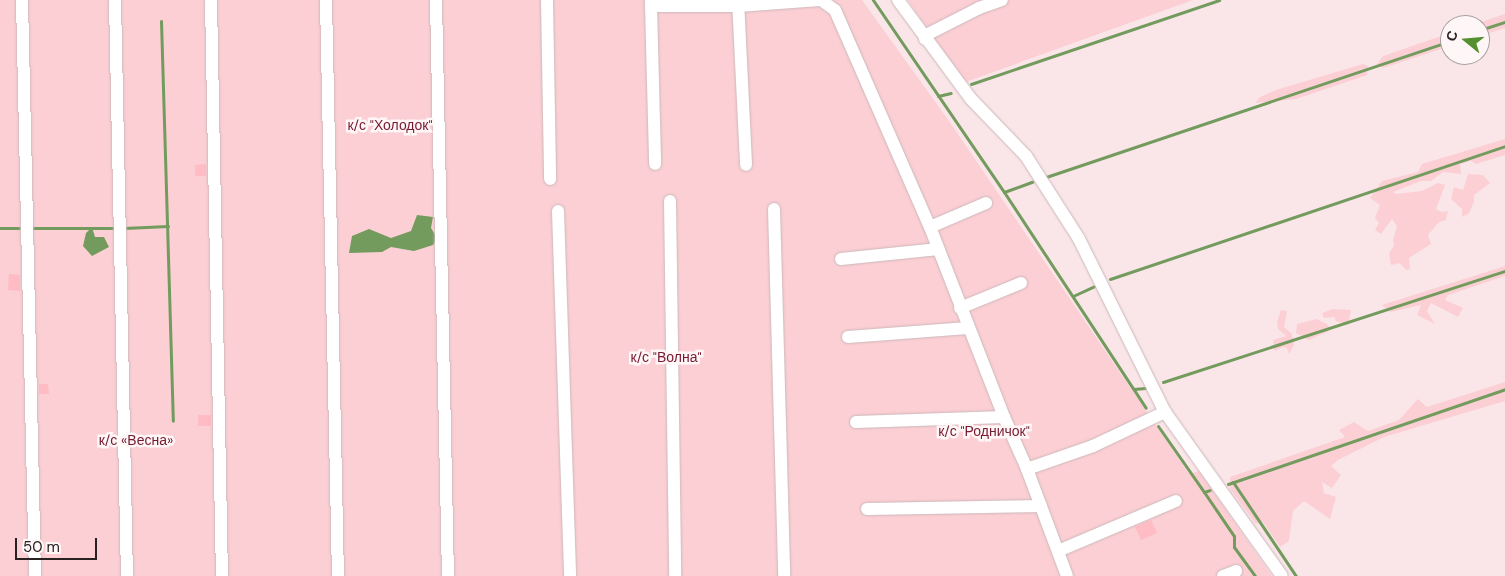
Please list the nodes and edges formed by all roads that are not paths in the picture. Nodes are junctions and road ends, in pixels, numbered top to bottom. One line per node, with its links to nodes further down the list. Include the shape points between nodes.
1 (22, 0): 36 (lane)
2 (115, 0): 37 (lane)
3 (211, 0): 38 (lane)
4 (326, 0): 39 (lane)
5 (436, 0): 40 (lane)
6 (547, 0): 15 (lane)
7 (821, 0): 11 (lane); 20 (lane, via 835,10)
8 (898, 0): 12 (lane)
9 (1002, 0): 12 (lane, via 970,12)
10 (651, 3): 11 (lane); 13 (lane)
11 (738, 3): 14 (lane)
12 (925, 38): 27 (lane, via 971,99 1026,156 1079,239)
13 (654, 164)
14 (746, 165)
15 (550, 179)
16 (670, 201): 42 (lane)
17 (986, 203): 20 (lane)
18 (774, 209): 43 (lane)
19 (558, 210): 41 (lane)
20 (930, 227): 21 (lane)
21 (938, 249): 22 (lane); 24 (lane)
22 (841, 259)
23 (1021, 283): 24 (lane)
24 (960, 308): 25 (lane)
25 (968, 328): 26 (lane); 28 (lane)
26 (848, 337)
27 (1165, 412): 30 (lane, via 1093,446); 46 (lane)
28 (1004, 417): 29 (lane); 30 (lane)
29 (856, 422)
30 (1027, 469): 32 (lane)
31 (1176, 501): 34 (lane)
32 (1041, 506): 33 (lane); 34 (lane)
33 (867, 508)
34 (1058, 551): 44 (lane)
35 (1236, 571): 45 (lane)
36 (35, 576)
37 (127, 576)
38 (222, 576)
39 (338, 576)
40 (448, 576)
41 (570, 576)
42 (675, 576)
43 (784, 576)
44 (1067, 576)
45 (1223, 576)
46 (1282, 576)

